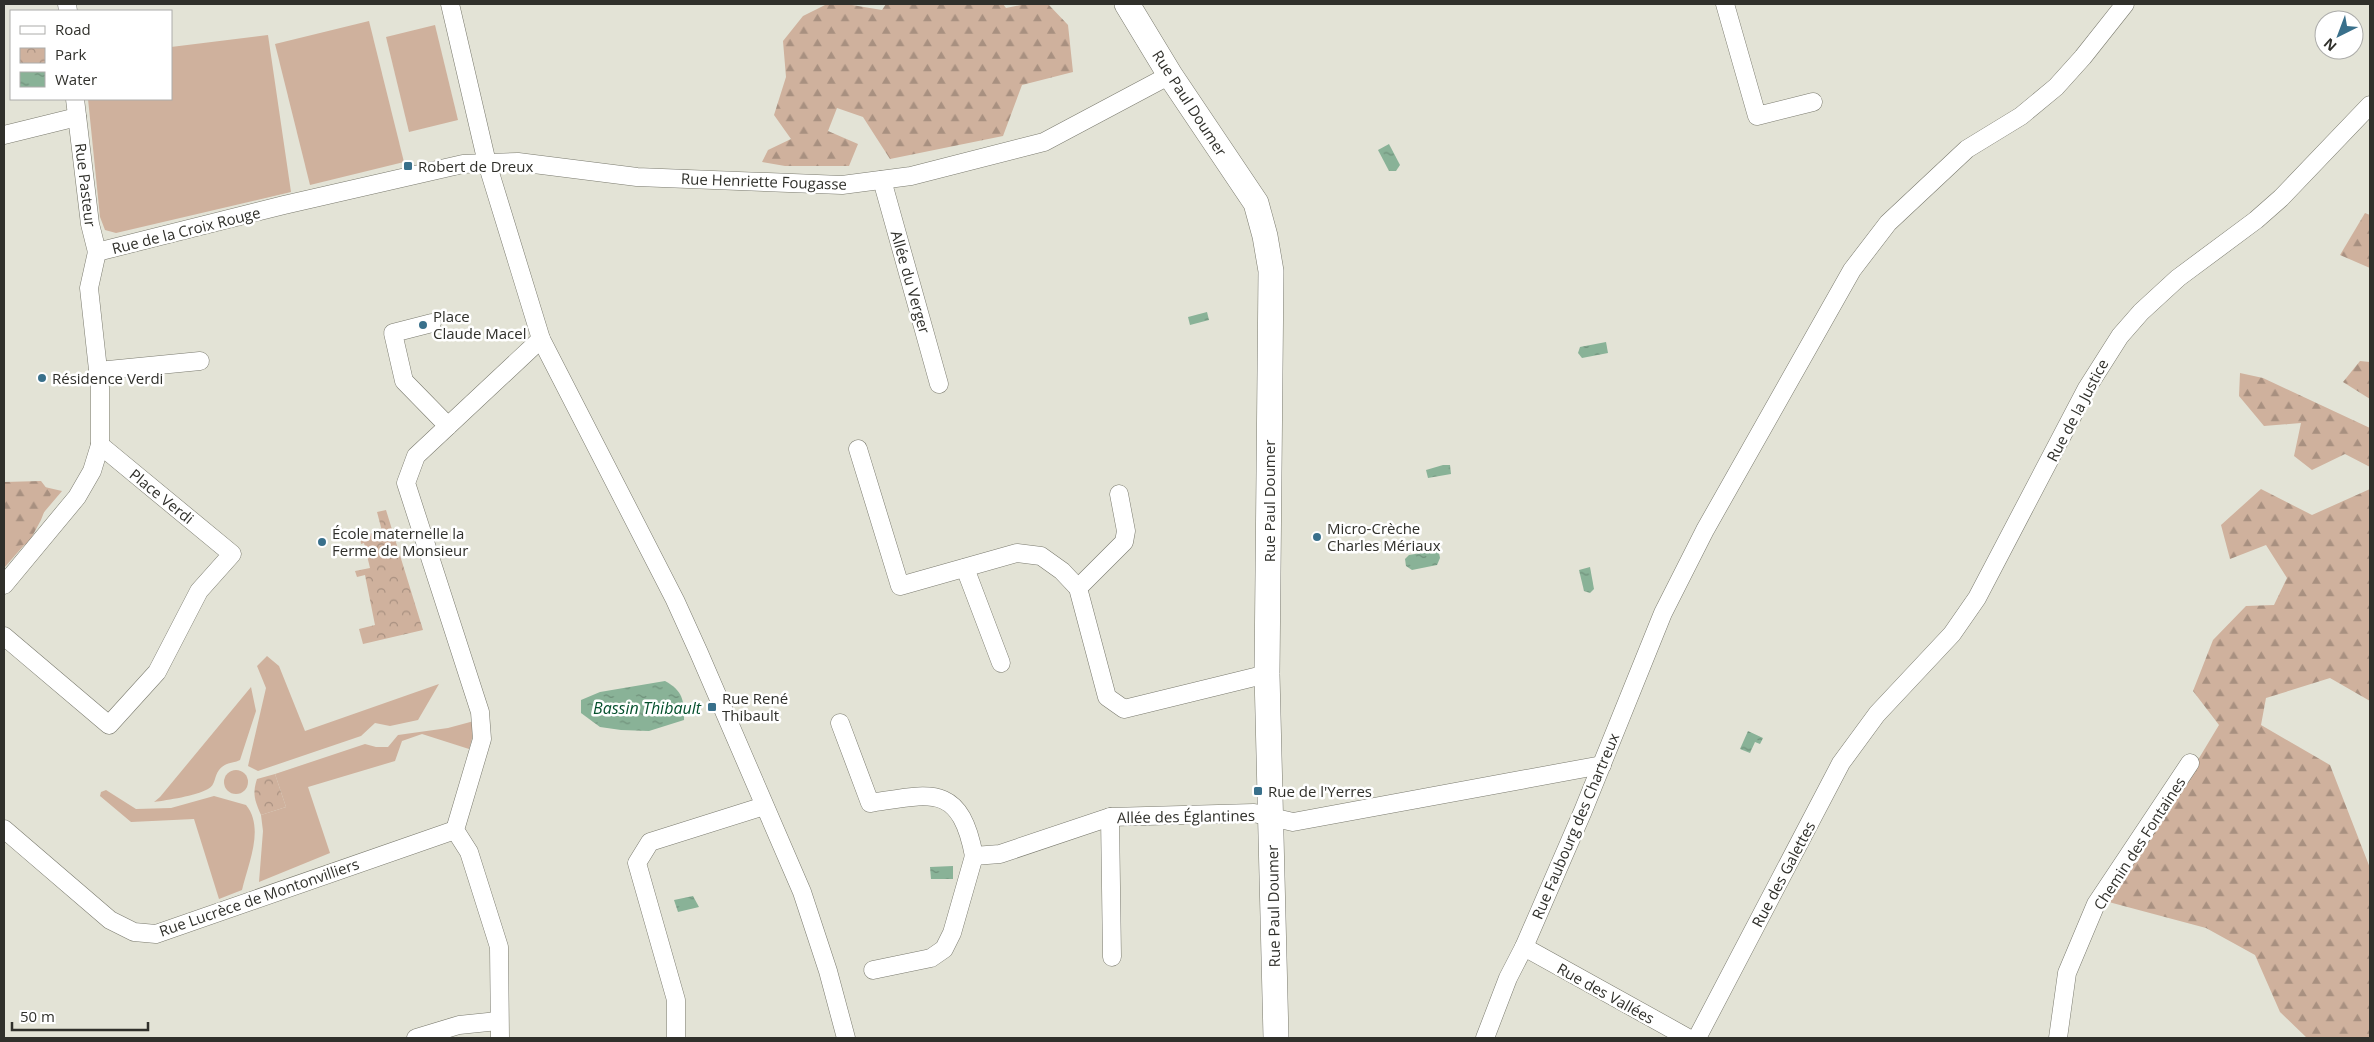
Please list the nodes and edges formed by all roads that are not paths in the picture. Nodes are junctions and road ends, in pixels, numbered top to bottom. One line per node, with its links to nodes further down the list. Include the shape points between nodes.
1 (450, 4): 11 (street)
2 (1127, 4): 5 (street, Rue Paul Doumer)
3 (1725, 4): 7 (street, via 1757,116)
4 (2125, 4): 32 (street, Rue Faubourg des Chartreux, via 2056,87 2021,116 1967,149 1888,223 1869,246 1705,530 1663,613)
5 (1170, 75): 12 (street, Rue Henriette Fougasse, via 1044,142 911,176); 28 (street, Rue Paul Doumer, via 1256,203 1265,236 1270,271)
6 (76, 100): 9 (street, Rue Pasteur)
7 (1813, 102)
8 (2370, 105): 29 (street, Rue de la Justice, via 2281,198 2178,278 2120,336 2087,388 1978,598 1952,634)
9 (77, 117): 10 (street); 13 (street, Rue Pasteur, via 90,224)
10 (4, 135)
11 (487, 163): 12 (street, Rue Henriette Fougasse, via 518,162 637,176 832,185); 13 (street, Rue de la Croix Rouge, via 463,164); 15 (street)
12 (882, 180): 18 (street, Allée du Verger)
13 (97, 252): 17 (street, Rue de la Croix Rouge, via 90,288)
14 (432, 323): 19 (street, via 392,332 404,381)
15 (541, 339): 19 (street); 33 (street, via 675,600)
16 (200, 361): 17 (street)
17 (98, 371): 20 (street, Rue de la Croix Rouge)
18 (939, 384)
19 (448, 426): 37 (street, via 416,456 406,483 480,712 482,739)
20 (100, 445): 24 (street, Rue de la Croix Rouge, via 92,471 77,497); 26 (street, Place Verdi, via 232,554 199,591 157,672 109,725)
21 (858, 449): 23 (street, via 900,586)
22 (1119, 494): 25 (street, via 1126,531 1124,542)
23 (965, 568): 25 (street, via 1017,553 1041,556); 27 (street)
24 (4, 586)
25 (1078, 588): 28 (street, via 1107,697 1124,709)
26 (4, 636)
27 (1001, 663)
28 (1267, 674): 35 (street, Rue Paul Doumer)
29 (1877, 714): 49 (street, Rue des Galettes, via 1841,763)
30 (840, 723): 38 (street, via 870,803 926,795 945,799 958,810 970,831)
31 (2190, 763): 50 (street, Chemin des Fontaines, via 2096,904 2067,973)
32 (1602, 765): 35 (street, via 1293,822); 39 (street, Rue Faubourg des Chartreux)
33 (764, 806): 44 (street, via 650,842 637,863 676,1000); 45 (street, via 802,892)
34 (1110, 816): 35 (street, Allée des Églantines, via 1254,813); 38 (street, Allée des Églantines, via 1000,854); 40 (street)
35 (1271, 818): 46 (street, Rue Paul Doumer)
36 (4, 830): 37 (street, Rue Lucrèce de Montonvilliers, via 110,920 134,932 156,934)
37 (455, 830): 42 (street, via 469,852 500,947)
38 (974, 856): 41 (street, via 944,950 931,958)
39 (1524, 947): 47 (street, Rue Faubourg des Chartreux); 48 (street, Rue des Vallées)
40 (1112, 957)
41 (873, 970)
42 (499, 1030): 43 (street, via 459,1025)
43 (416, 1038)
44 (676, 1038)
45 (846, 1038)
46 (1276, 1038)
47 (1485, 1038)
48 (1688, 1038)
49 (1696, 1038)
50 (2058, 1038)

